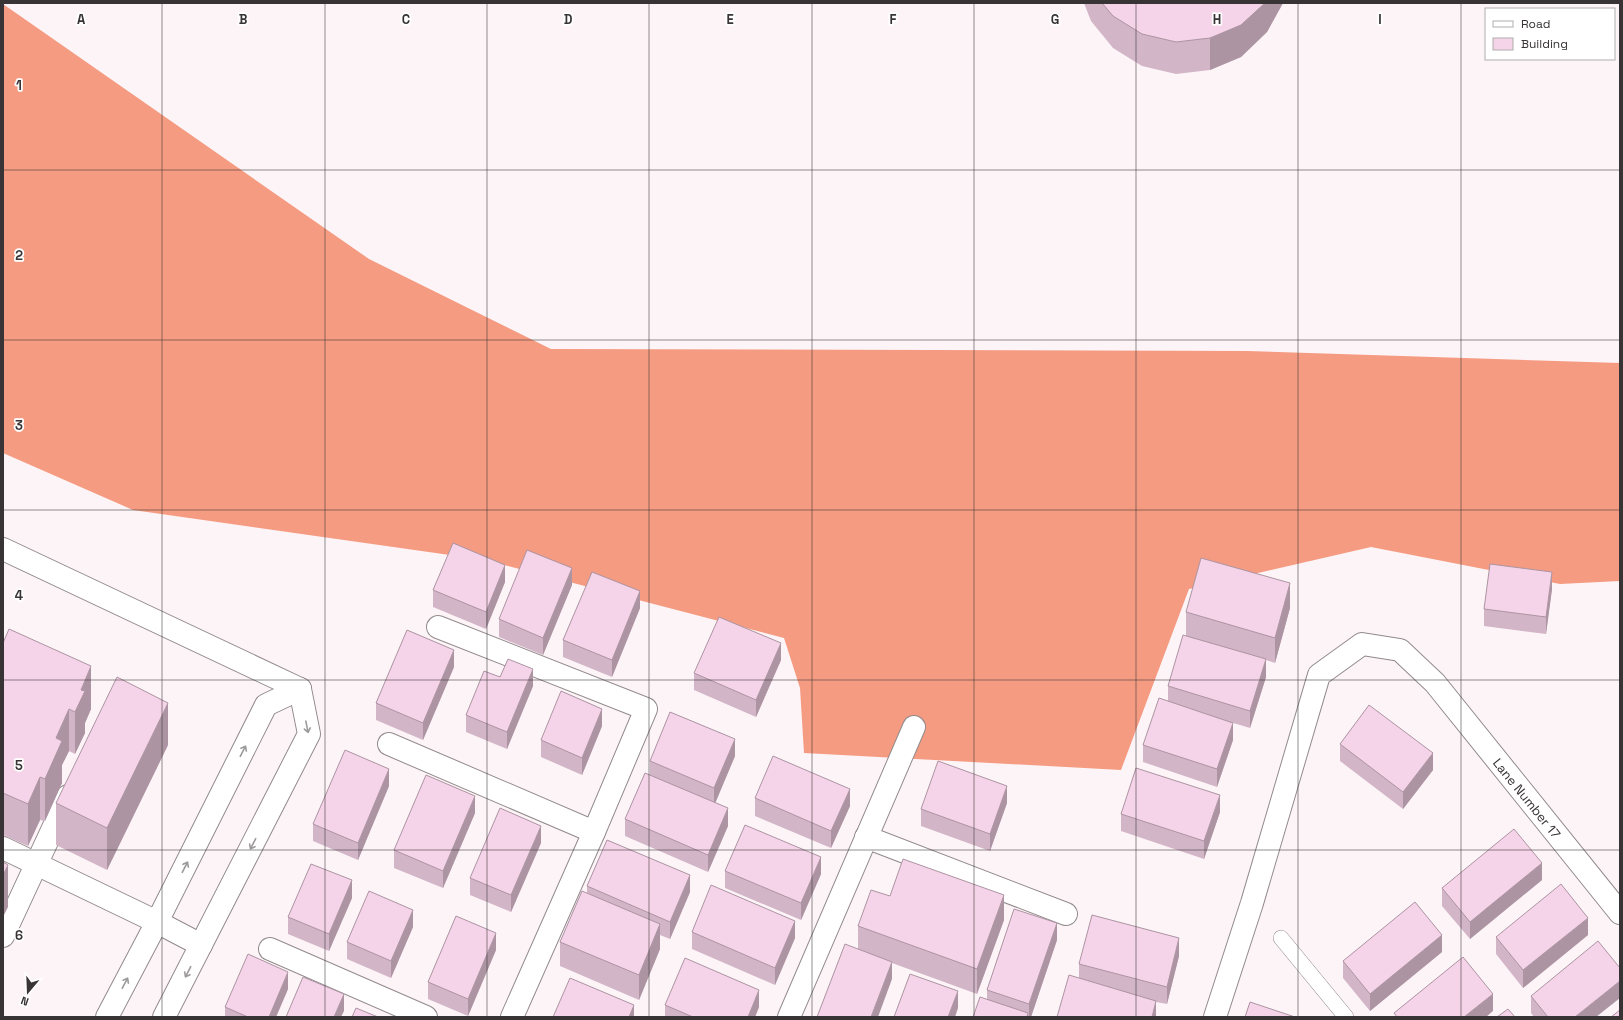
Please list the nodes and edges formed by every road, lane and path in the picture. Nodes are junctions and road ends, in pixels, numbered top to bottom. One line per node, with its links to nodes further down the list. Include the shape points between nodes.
1 (3, 549): 3 (street)
2 (438, 626): 7 (street, via 646,709)
3 (300, 689): 13 (street, one-way to 3, via 266,705); 16 (street, one-way to 16, via 309,734)
4 (914, 727): 8 (street)
5 (389, 744): 7 (street)
6 (78, 776): 10 (street)
7 (594, 832): 21 (street)
8 (866, 837): 12 (street); 22 (street)
9 (3, 848): 10 (street)
10 (36, 864): 13 (street); 14 (street)
11 (1620, 913): 23 (street, Lane Number 17, via 1435,683 1400,650 1362,644 1319,675 1252,903)
12 (1066, 914)
13 (157, 922): 16 (street); 18 (street, one-way to 13)
14 (3, 936)
15 (1281, 938): 24 (lane)
16 (201, 945): 19 (street, one-way to 19)
17 (270, 950): 20 (street)
18 (107, 1017)
19 (164, 1017)
20 (426, 1017)
21 (512, 1017)
22 (789, 1017)
23 (1215, 1017)
24 (1346, 1017)

